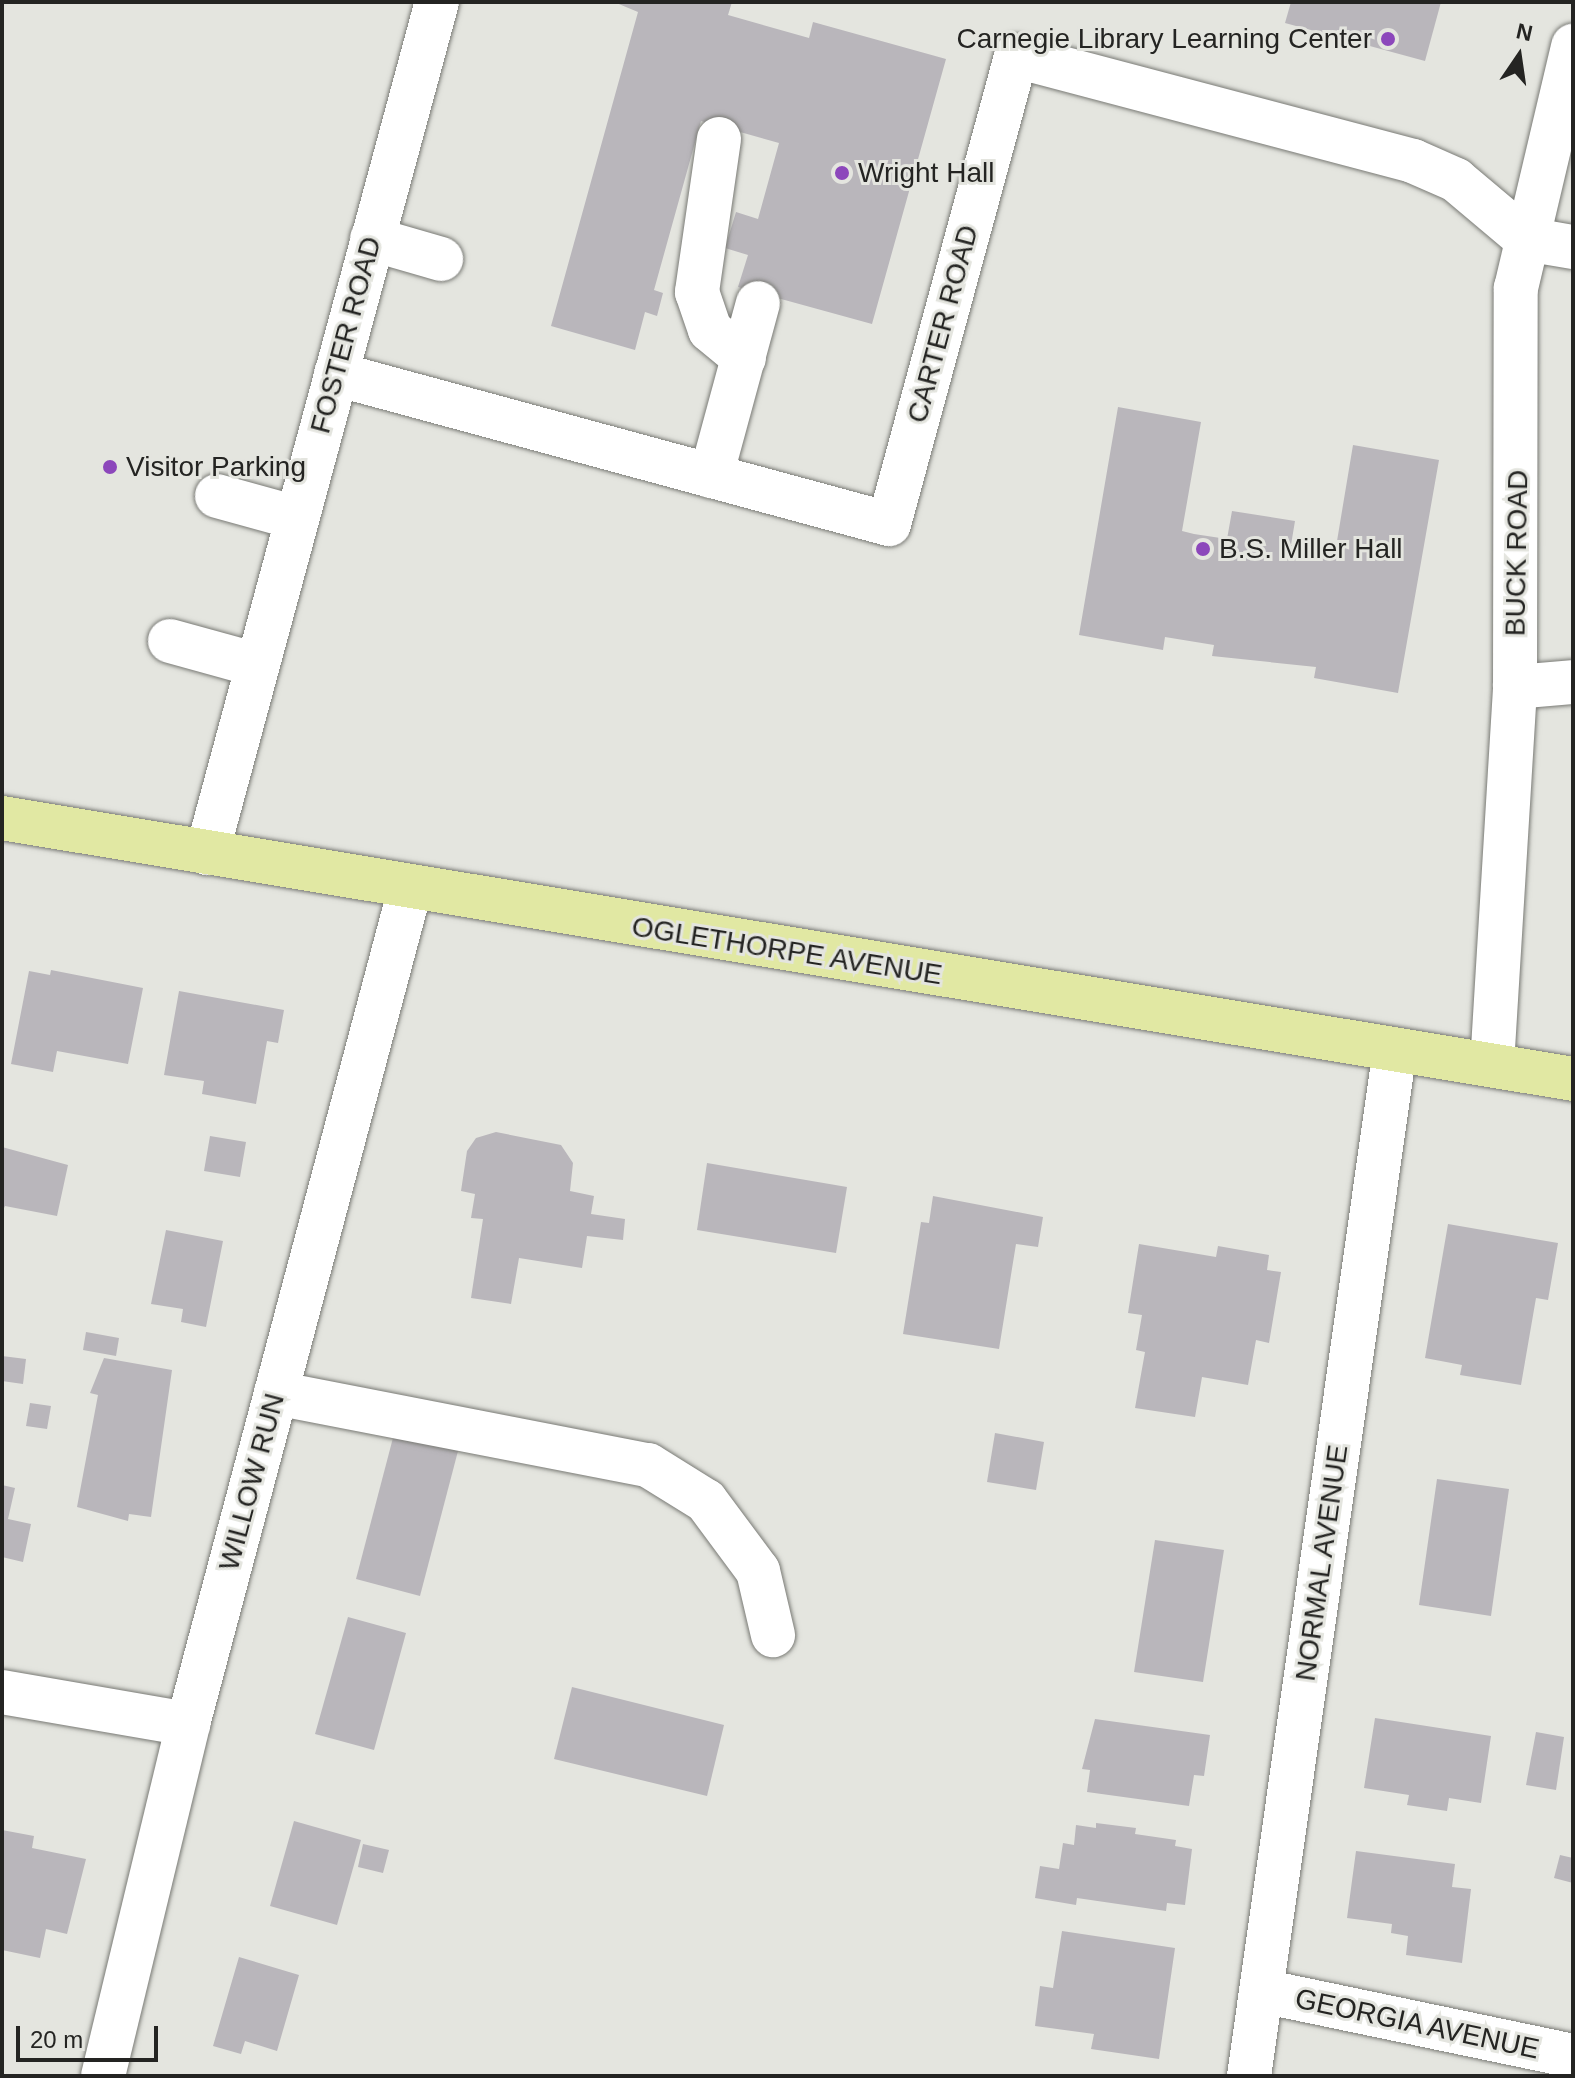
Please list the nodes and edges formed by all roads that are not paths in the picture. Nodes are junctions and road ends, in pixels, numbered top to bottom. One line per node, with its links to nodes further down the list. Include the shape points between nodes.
1 (437, 2): 4 (street, FOSTER ROAD)
2 (1573, 46): 5 (street, BUCK ROAD)
3 (719, 139): 9 (street, via 697,292 710,330)
4 (372, 239): 7 (street); 10 (street, FOSTER ROAD)
5 (1526, 239): 6 (street); 11 (street, CARTER ROAD, via 1456,180 1413,161 1016,56 889,524); 17 (street, BUCK ROAD, via 1516,288)
6 (1573, 247)
7 (441, 259)
8 (758, 303): 9 (street)
9 (744, 358): 11 (street)
10 (336, 374): 11 (street, CARTER ROAD); 13 (street, FOSTER ROAD)
11 (711, 476)
12 (217, 496): 13 (street)
13 (297, 518): 15 (street, FOSTER ROAD)
14 (170, 641): 15 (street)
15 (257, 665): 19 (street, FOSTER ROAD)
16 (1573, 682): 17 (street)
17 (1515, 687): 22 (street, BUCK ROAD)
18 (2, 818): 19 (main road, OGLETHORPE AVENUE)
19 (207, 853): 20 (main road, OGLETHORPE AVENUE)
20 (410, 889): 21 (main road, OGLETHORPE AVENUE); 24 (street, WILLOW RUN)
21 (1395, 1049): 22 (main road, OGLETHORPE AVENUE); 28 (street, NORMAL AVENUE)
22 (1492, 1065): 23 (main road, OGLETHORPE AVENUE)
23 (1573, 1079)
24 (276, 1393): 25 (street, via 648,1465 706,1501 758,1571); 27 (street, WILLOW RUN)
25 (773, 1635)
26 (2, 1692): 27 (street)
27 (188, 1724): 30 (street, WILLOW RUN)
28 (1262, 1991): 29 (street, GEORGIA AVENUE); 31 (street, NORMAL AVENUE)
29 (1573, 2056)
30 (103, 2076)
31 (1249, 2076)

